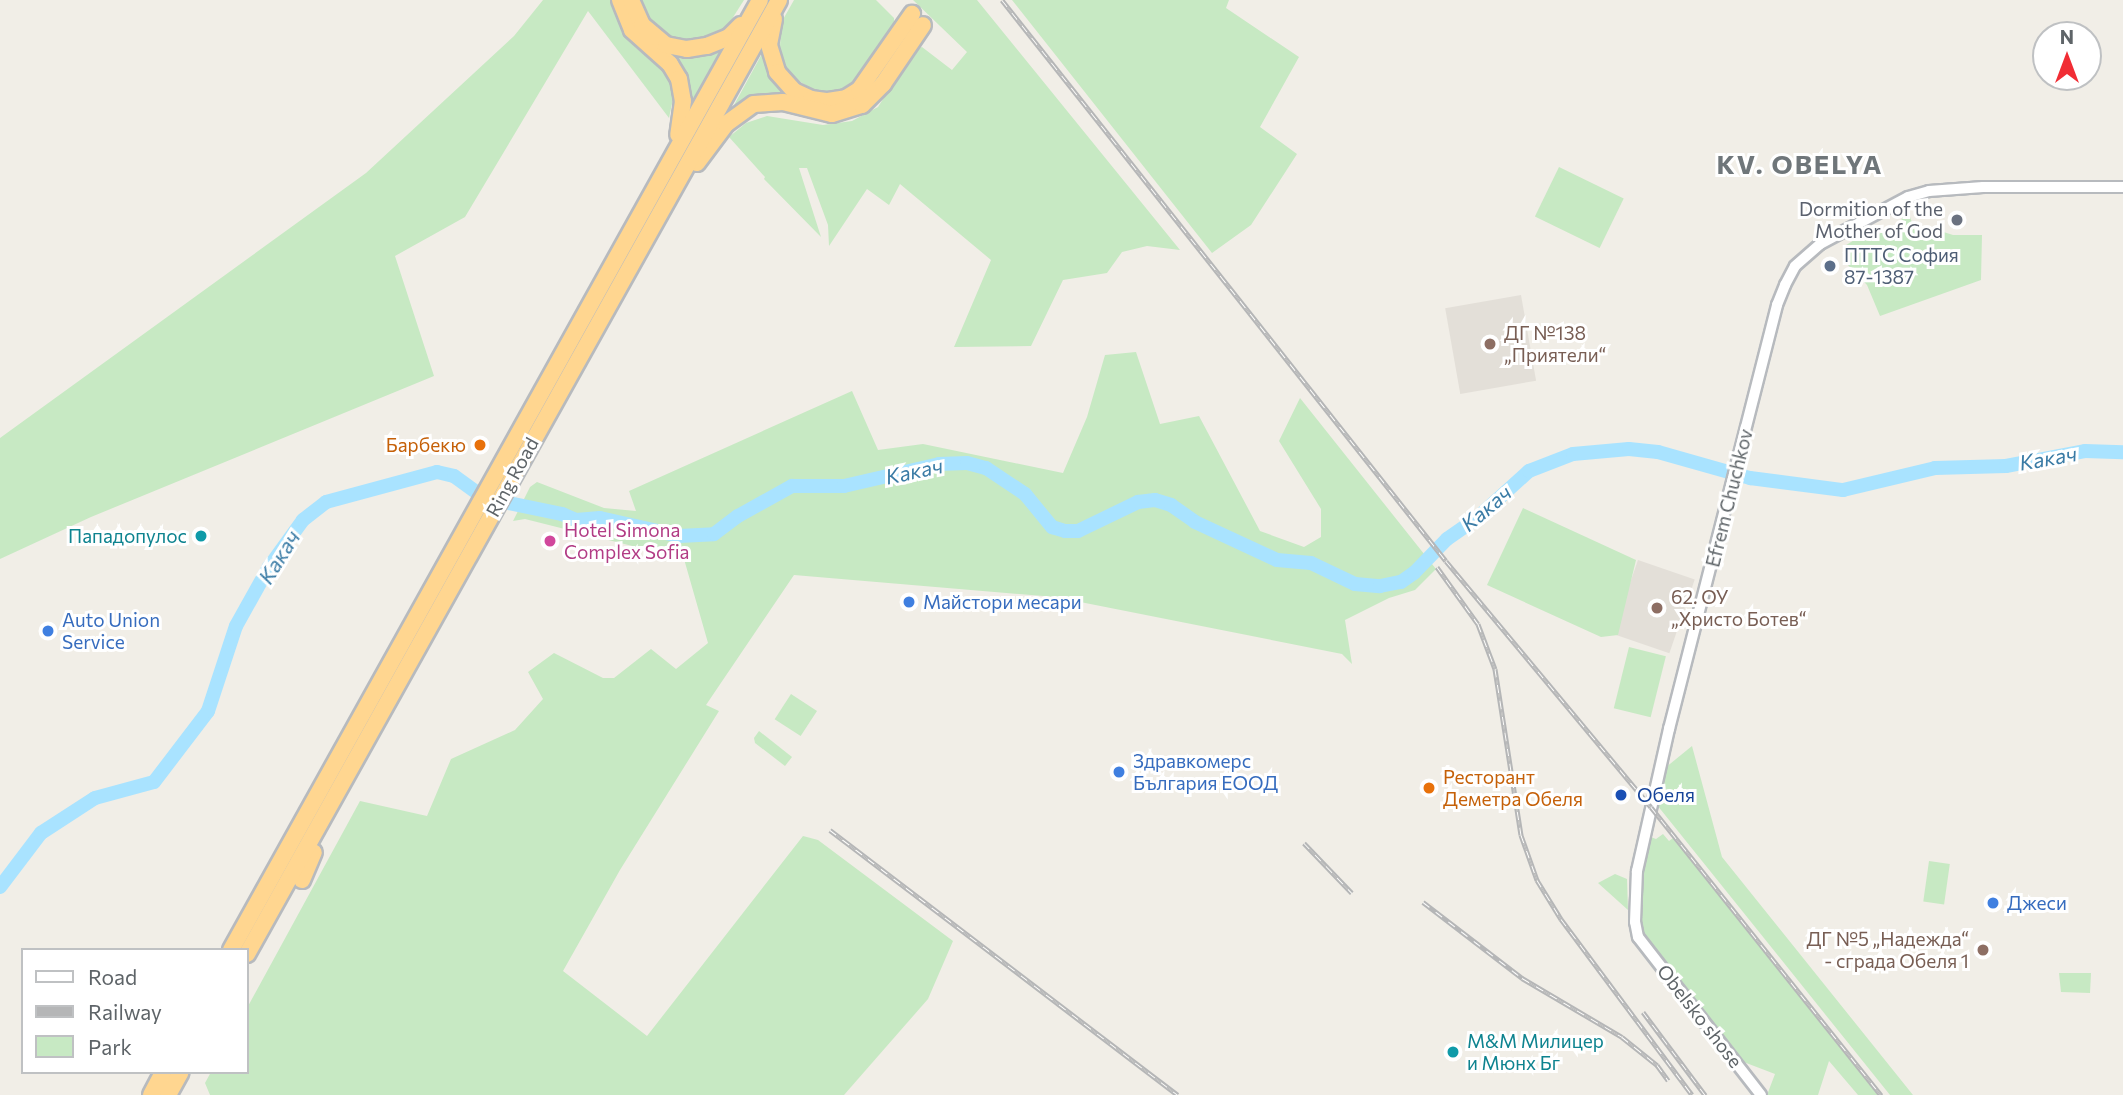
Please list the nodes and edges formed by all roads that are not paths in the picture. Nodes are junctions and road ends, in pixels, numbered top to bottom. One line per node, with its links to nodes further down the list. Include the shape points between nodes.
1 (620, 0): 5 (highway, via 632,30 670,64 679,79 683,101)
2 (631, 0): 3 (highway, via 649,33 666,44 687,48 729,37)
3 (759, 0): 5 (highway, Ring Road)
4 (779, 0): 6 (highway, Ring Road); 6 (highway, via 771,31 771,59 784,82 811,99 846,98 859,90 917,20 883,84 862,105 832,114 783,102 754,104 726,124)
5 (672, 155): 9 (highway, Ring Road)
6 (676, 184): 10 (highway, Ring Road)
7 (2123, 187): 16 (street, Efrem Chuchkov, via 1941,189 1908,198 1820,244 1795,267 1777,305 1643,839 1637,871)
8 (593, 276): 9 (highway)
9 (591, 305): 10 (highway, Ring Road)
10 (504, 477): 11 (highway, Ring Road)
11 (485, 510): 12 (highway, Ring Road); 13 (highway, Ring Road)
12 (347, 772): 15 (highway); 18 (highway, Ring Road)
13 (320, 793): 14 (highway); 17 (highway, Ring Road)
14 (272, 850)
15 (303, 880)
16 (1638, 937): 23 (street, Obelsko shose)
17 (232, 948)
18 (248, 952)
19 (162, 1074): 21 (highway)
20 (180, 1074): 22 (highway)
21 (151, 1095)
22 (168, 1095)
23 (1761, 1095)

